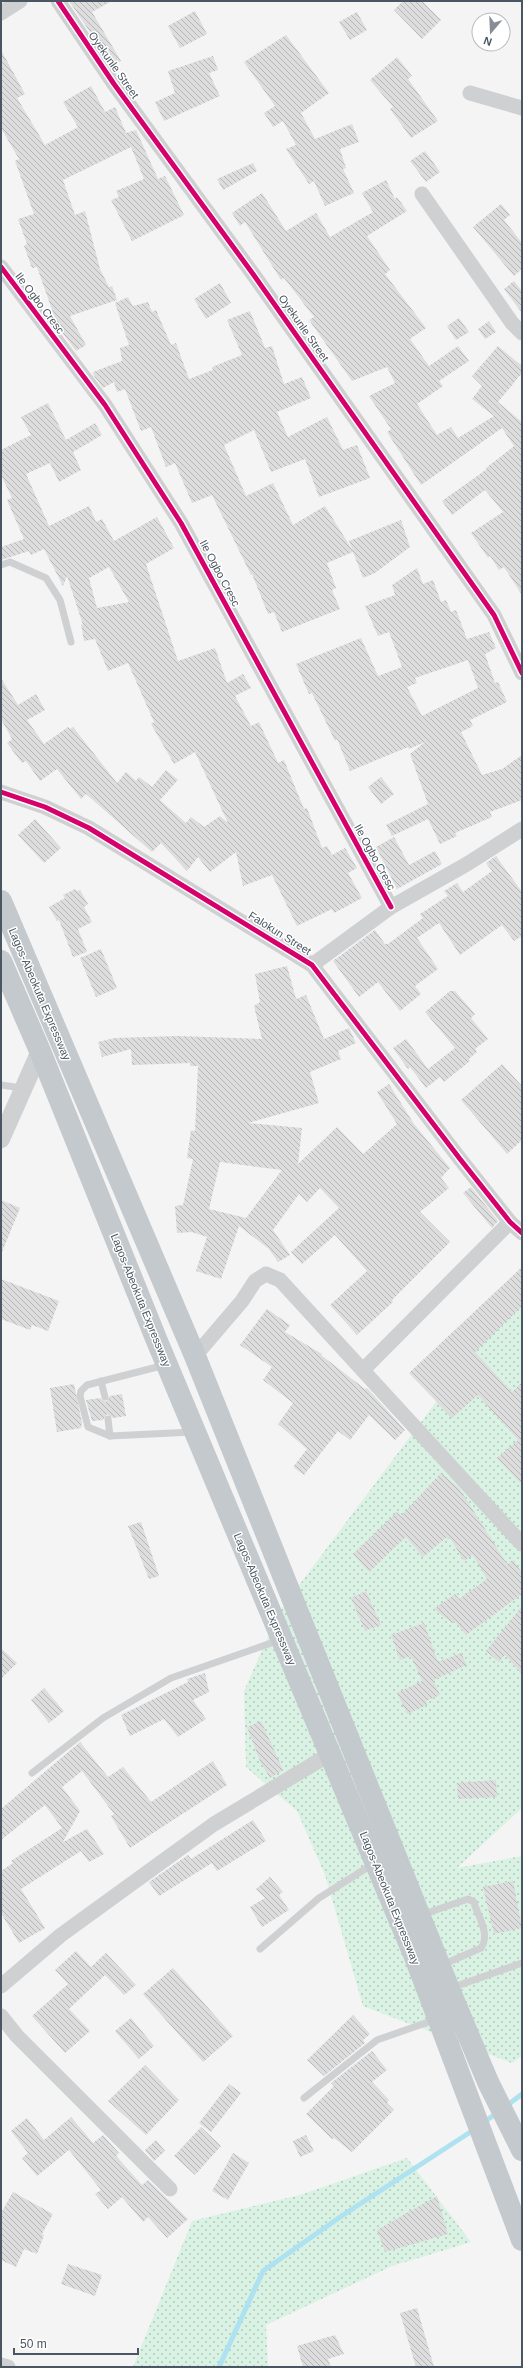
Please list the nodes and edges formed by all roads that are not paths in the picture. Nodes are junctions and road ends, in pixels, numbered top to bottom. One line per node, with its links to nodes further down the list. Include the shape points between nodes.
1 (20, 1): 3 (street)
2 (58, 1): 11 (street, Oyekunle Street, via 114,84 253,274 494,615)
3 (1, 13)
4 (470, 93): 5 (street)
5 (522, 108)
6 (422, 194): 8 (street, via 512,323)
7 (1, 267): 15 (street, Ile Ogbo Cresc, via 105,404 181,523)
8 (522, 333)
9 (1, 565): 10 (lane, via 10,562 46,578 60,600)
10 (71, 642)
11 (522, 673)
12 (1, 792): 17 (street, Falokun Street, via 45,807 89,828)
13 (522, 829): 15 (street)
14 (1, 901): 24 (highway, Lagos-Abeokuta Expressway)
15 (391, 907): 17 (street)
16 (1, 961): 18 (highway, Lagos-Abeokuta Expressway)
17 (312, 965): 22 (street, Falokun Street)
18 (40, 1050): 20 (street); 25 (highway, Lagos-Abeokuta Expressway)
19 (1, 1085): 20 (lane)
20 (23, 1088): 21 (street)
21 (1, 1139)
22 (510, 1222): 23 (street, Falokun Street); 26 (street)
23 (522, 1233)
24 (195, 1356): 26 (street, via 242,1301 255,1281 266,1274 280,1280); 37 (highway, Lagos-Abeokuta Expressway)
25 (167, 1365): 27 (lane); 30 (highway, Lagos-Abeokuta Expressway)
26 (364, 1370): 32 (street)
27 (101, 1381): 28 (lane); 31 (lane, via 87,1385 80,1396 88,1427)
28 (105, 1397)
29 (108, 1419): 31 (lane)
30 (195, 1432): 31 (lane); 33 (highway, Lagos-Abeokuta Expressway)
31 (110, 1436)
32 (522, 1544)
33 (282, 1639): 34 (highway, Lagos-Abeokuta Expressway); 35 (lane, via 171,1678 103,1718)
34 (330, 1754): 36 (highway, Lagos-Abeokuta Expressway); 41 (street, via 214,1824 61,1935)
35 (32, 1774)
36 (375, 1863): 38 (lane, via 319,1898); 44 (highway, Lagos-Abeokuta Expressway)
37 (421, 1915): 40 (highway, Lagos-Abeokuta Expressway); 40 (lane, via 468,1899 474,1902 485,1943 481,1948)
38 (260, 1949)
39 (522, 1963): 42 (lane)
40 (440, 1966): 42 (highway, Lagos-Abeokuta Expressway)
41 (1, 1986)
42 (449, 1988): 46 (highway, Lagos-Abeokuta Expressway, via 488,2082)
43 (1, 2016): 47 (street, via 17,2036)
44 (437, 2018): 45 (lane, via 377,2040); 48 (highway, Lagos-Abeokuta Expressway)
45 (304, 2098)
46 (519, 2143)
47 (170, 2190)
48 (522, 2240)
49 (1, 2365): 50 (street)
50 (8, 2367)

